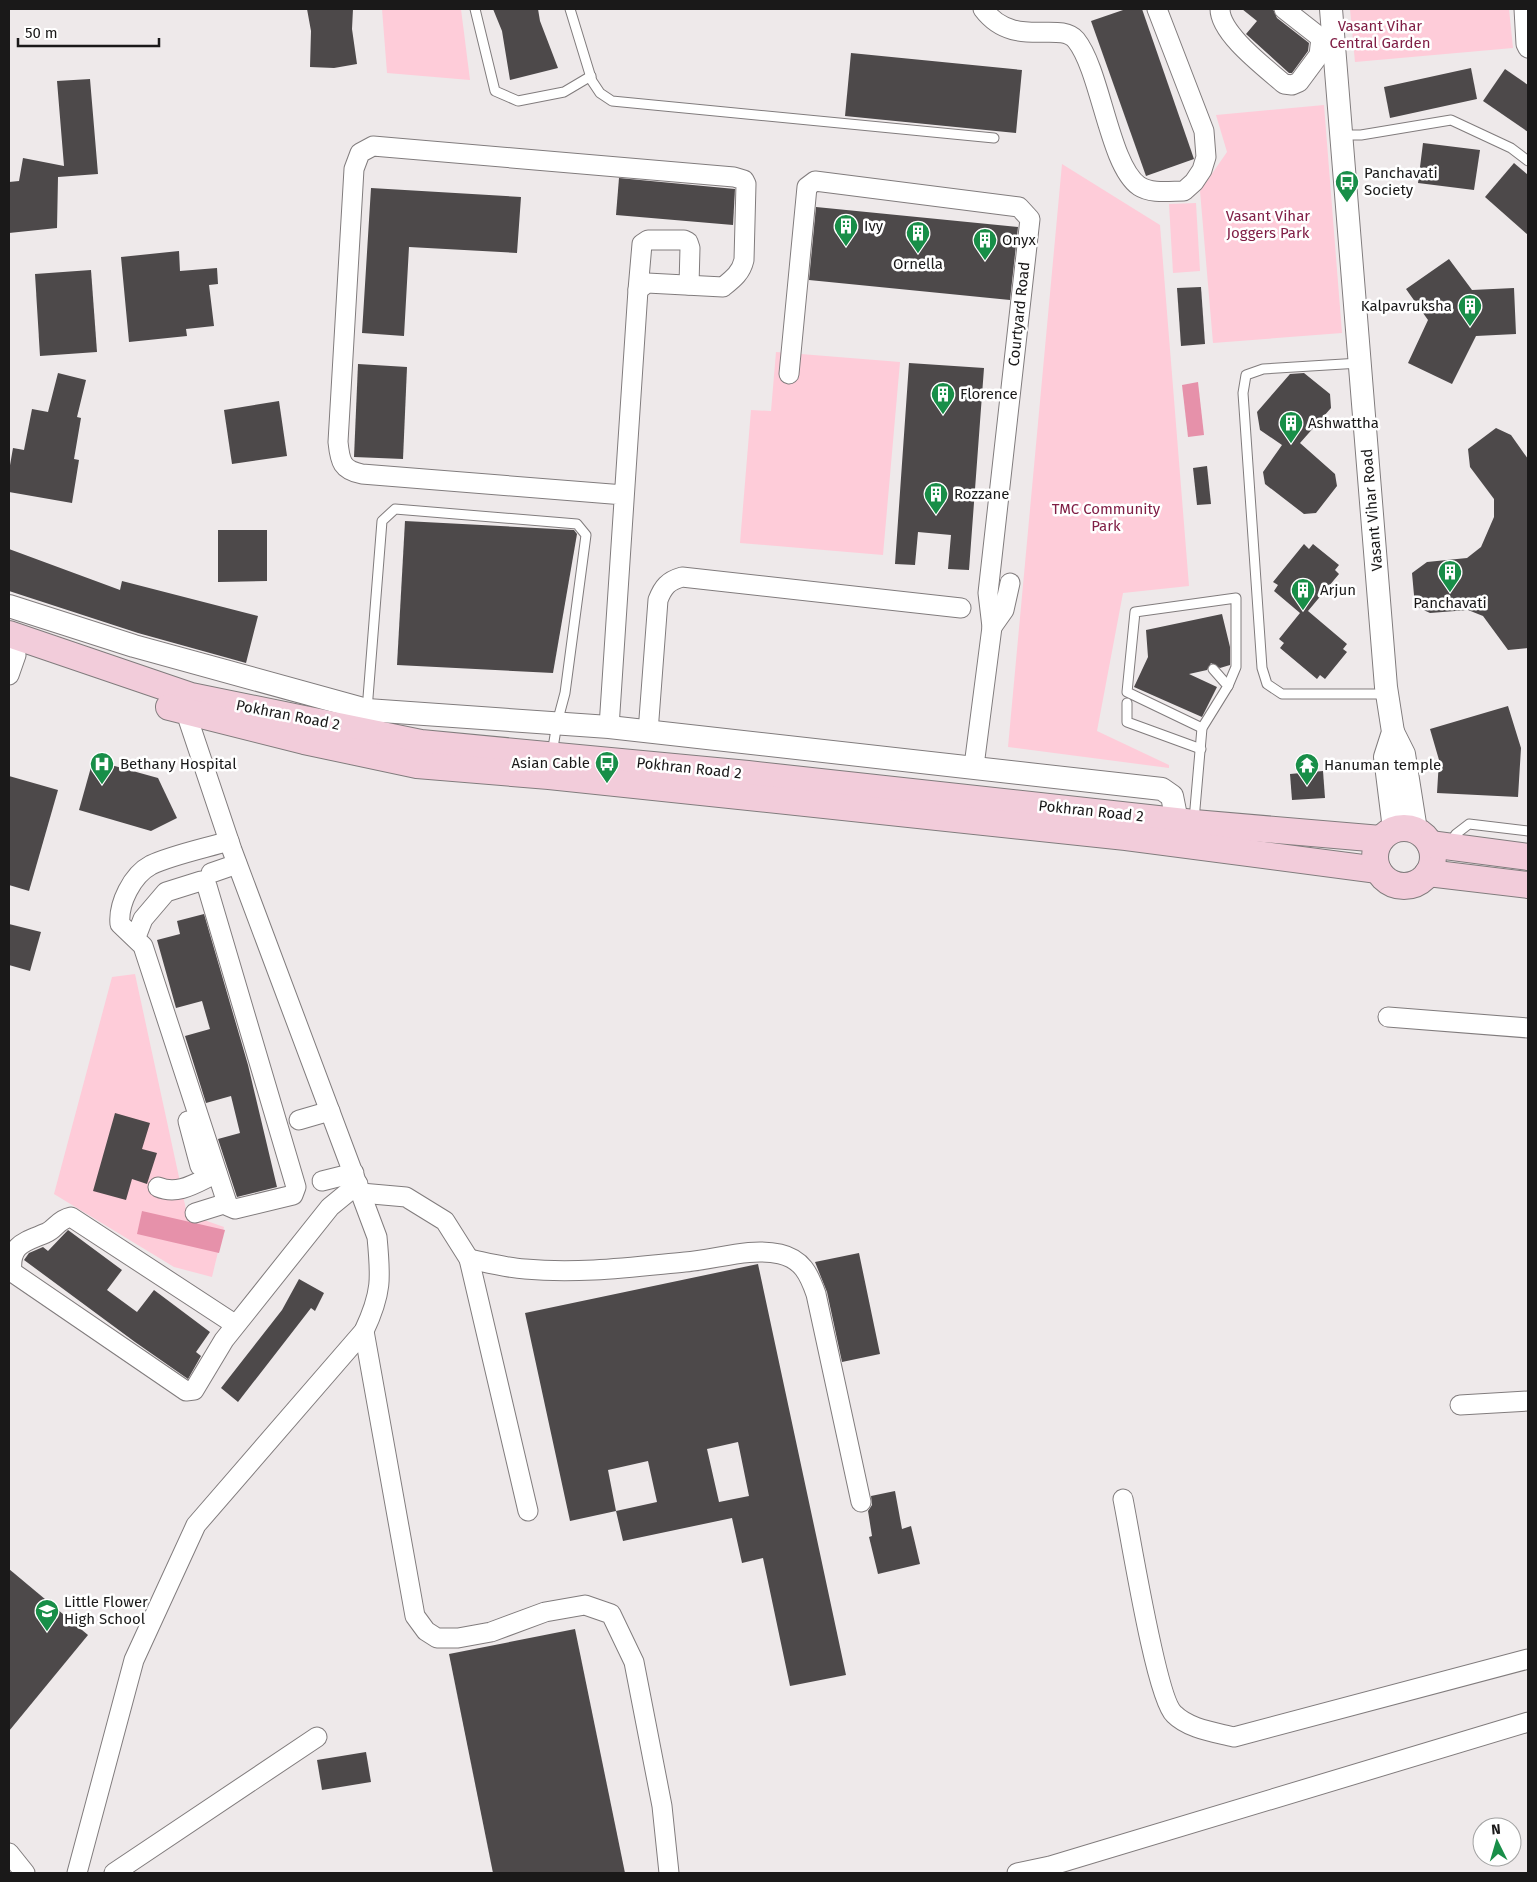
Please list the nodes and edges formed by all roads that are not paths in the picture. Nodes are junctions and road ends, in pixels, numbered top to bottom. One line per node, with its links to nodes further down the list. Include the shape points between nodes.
1 (475, 9): 10 (lane, via 495,91 518,101 564,92)
2 (570, 9): 10 (lane)
3 (983, 9): 4 (street, via 998,25 1013,31 1061,32 1074,38 1085,57 1121,160 1131,178 1140,187 1156,192 1184,191 1202,170 1206,157 1204,131)
4 (1157, 9)
5 (1220, 9): 6 (street, via 1220,16 1229,32 1284,84 1292,85 1299,82 1319,56 1321,38)
6 (1284, 9)
7 (1331, 9): 11 (street, Vasant Vihar Road)
8 (1524, 9): 9 (street)
9 (1528, 48)
10 (591, 76): 12 (lane, via 600,93 612,101)
11 (1342, 135): 13 (lane, via 1361,135 1451,120 1511,148); 16 (street, Vasant Vihar Road)
12 (994, 138)
13 (1528, 161)
14 (689, 285): 15 (street, via 646,283); 15 (street, via 688,242 648,240 642,244); 18 (street, via 723,287 742,268 746,184 739,178 373,146 360,153 354,169 338,442 343,465 351,472 362,474)
15 (638, 290): 18 (street)
16 (1360, 363): 26 (street, Vasant Vihar Road); 26 (lane, via 1263,369 1246,375 1243,393 1262,668 1266,684 1282,694)
17 (789, 374): 22 (street, Courtyard Road, via 807,187 815,181 1020,207 1030,219 988,593)
18 (624, 495): 31 (street)
19 (1010, 583): 22 (street, via 1004,610)
20 (9, 606): 29 (street, via 134,646)
21 (961, 608): 33 (street, via 682,578 670,581 658,600)
22 (992, 627): 36 (street, Courtyard Road)
23 (10, 654): 28 (main road, Pokhran Road 2)
24 (1213, 669): 25 (lane)
25 (1228, 686): 32 (lane); 32 (lane, via 1236,667 1236,598 1135,612 1126,692)
26 (1386, 694): 39 (street, Vasant Vihar Road, via 1393,732 1385,758)
27 (1128, 703): 34 (lane, via 1127,722)
28 (189, 704): 35 (main road, Pokhran Road 2); 40 (street)
29 (367, 710): 30 (street); 30 (lane, via 382,521 395,509 577,524 586,535 565,693)
30 (556, 724): 31 (street); 35 (lane)
31 (609, 727): 33 (street)
32 (1202, 728): 34 (lane)
33 (648, 732): 36 (street)
34 (1201, 750): 37 (lane)
35 (551, 765): 37 (main road, Pokhran Road 2); 42 (main road, Pokhran Road 2)
36 (974, 766): 37 (street, via 1162,788 1172,796)
37 (1185, 822): 39 (main road, Pokhran Road 2)
38 (1528, 831): 39 (lane, via 1468,824 1456,834)
39 (1414, 838): 41 (main road, Pokhran Road 2); 42 (main road, via 1374,855); 44 (main road, via 1434,858)
40 (233, 851): 43 (street); 46 (street, via 145,880 120,924); 49 (street)
41 (1528, 857)
42 (1378, 870): 44 (main road, via 1391,883 1401,886 1413,884)
43 (211, 873)
44 (1428, 873): 45 (main road)
45 (1528, 886)
46 (136, 938): 51 (street, via 143,946 179,1054); 55 (street, via 142,919 166,892 201,881 207,886 296,1187 292,1195 235,1209)
47 (1388, 1018): 48 (street)
48 (1528, 1028)
49 (330, 1111): 50 (street); 53 (street)
50 (299, 1120)
51 (209, 1170): 54 (street, via 188,1188 168,1191); 55 (street)
52 (322, 1181): 53 (street)
53 (358, 1183): 57 (street, via 406,1197 445,1221); 58 (street, via 330,1207); 59 (street, via 377,1238 380,1270 377,1304)
54 (158, 1187)
55 (227, 1203): 56 (street)
56 (195, 1213)
57 (469, 1259): 63 (street, via 524,1269 583,1271 700,1261 751,1253 779,1254 797,1260 809,1274 816,1294); 64 (street)
58 (236, 1325): 58 (street, via 194,1390 186,1391 12,1272 11,1260 21,1243 47,1233 62,1219 71,1217)
59 (364, 1331): 70 (street, via 196,1525 134,1660); 72 (street, via 415,1616 426,1631 437,1638 458,1638 490,1632 545,1612 586,1605 611,1614 634,1662 662,1806)
60 (1528, 1401): 61 (street)
61 (1460, 1405)
62 (1123, 1500): 65 (street, via 1158,1677 1173,1714 1200,1729 1234,1737)
63 (861, 1502)
64 (528, 1511)
65 (1528, 1659)
66 (1528, 1722): 73 (street, via 1050,1866)
67 (317, 1737): 71 (street)
68 (9, 1853): 69 (street)
69 (25, 1873)
70 (78, 1873)
71 (114, 1873)
72 (669, 1873)
73 (1017, 1873)

